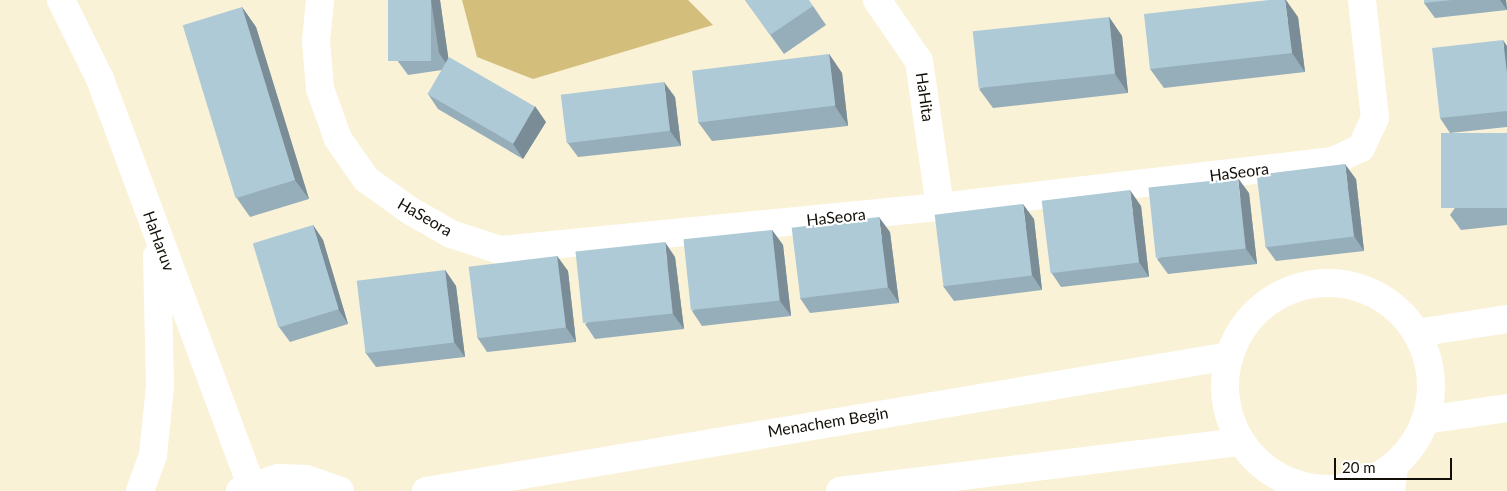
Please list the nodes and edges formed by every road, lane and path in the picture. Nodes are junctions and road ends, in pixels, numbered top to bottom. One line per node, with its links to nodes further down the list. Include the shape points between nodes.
1 (61, 0): 6 (street, HaHaruv, via 100,78)
2 (320, 0): 5 (street, HaSeora, via 316,41 320,89 338,139 366,179 409,210 451,234 500,250)
3 (876, 0): 5 (street, HaHita, via 919,61)
4 (1362, 0): 5 (street, HaSeora, via 1375,118 1361,148 1333,160)
5 (940, 207)
6 (157, 235): 14 (street, HaHaruv); 16 (street, via 160,386 154,455)
7 (1507, 319): 8 (street)
8 (1416, 333): 9 (street, via 1404,316 1378,296 1346,284 1313,284 1281,294 1254,313 1234,342); 11 (street, via 1423,345 1431,377)
9 (1230, 356): 12 (street, via 1225,375 1227,410); 18 (street, Menachem Begin)
10 (1507, 408): 11 (street)
11 (1425, 420): 13 (street)
12 (1240, 442): 15 (street, via 1264,467 1295,484); 19 (street)
13 (1392, 479): 15 (street)
14 (245, 488): 17 (street, via 278,478 306,479)
15 (1329, 490)
16 (140, 491)
17 (340, 491)
18 (426, 491)
19 (840, 491)

